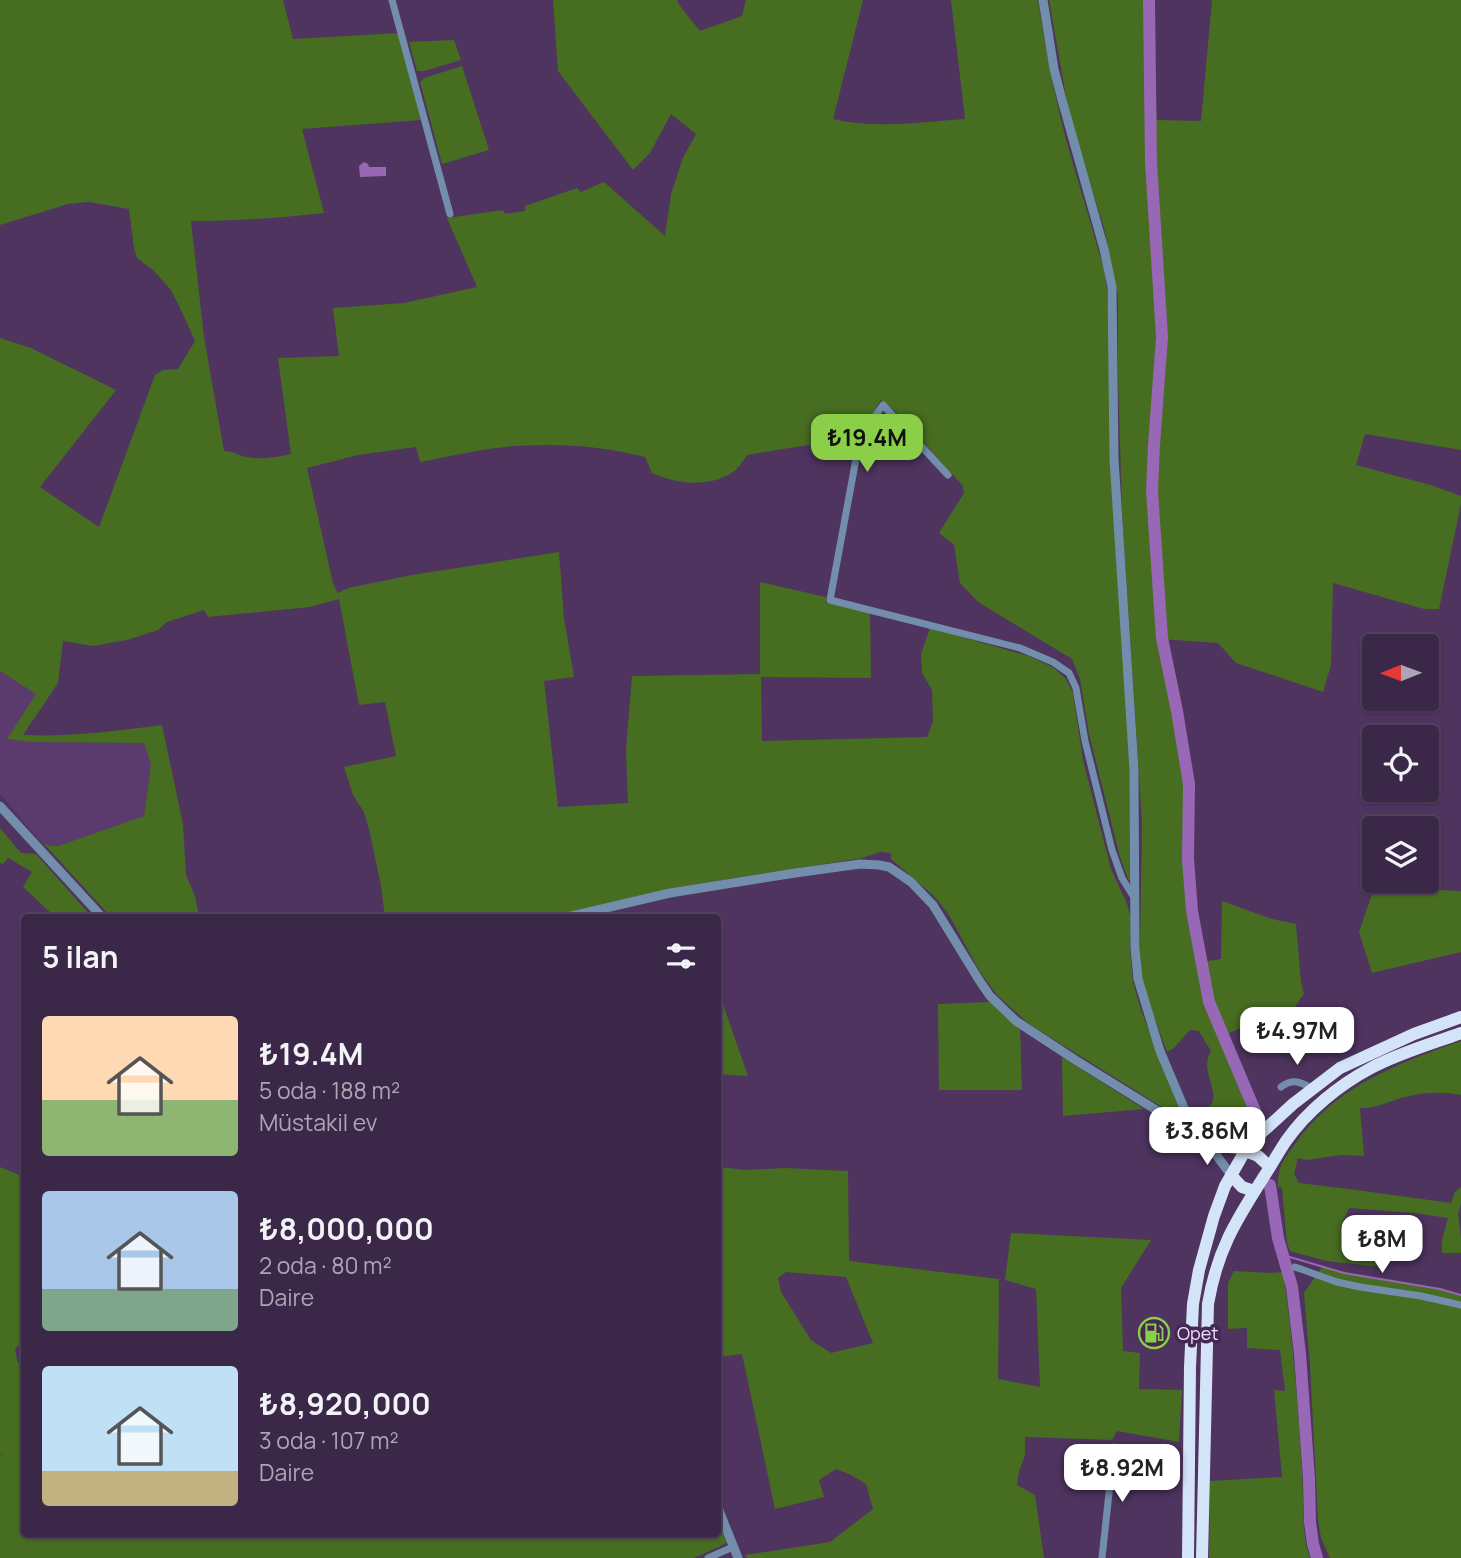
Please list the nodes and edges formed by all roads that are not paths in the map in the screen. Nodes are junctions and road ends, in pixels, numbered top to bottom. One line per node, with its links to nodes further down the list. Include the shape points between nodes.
1 (392, 0): 3 (street)
2 (1043, 0): 6 (street, via 1054,69 1112,287 1114,459 1134,770)
3 (450, 214)
4 (948, 475): 6 (street, via 883,405 858,448 831,600 1020,648 1069,673 1112,850)
5 (0, 806): 7 (street)
6 (1136, 900): 13 (street, via 1136,966 1141,993)
7 (99, 914)
8 (580, 914): 13 (street, via 670,893 795,873 860,864 888,867 933,905 990,996 1016,1021)
9 (1461, 1017): 12 (highway, via 1340,1068)
10 (1461, 1033): 16 (highway, via 1404,1053 1345,1084 1287,1139)
11 (1281, 1087): 12 (street, via 1296,1081)
12 (1313, 1089): 15 (highway)
13 (1195, 1134): 14 (street)
14 (1203, 1141): 15 (street); 17 (street)
15 (1245, 1151): 16 (highway); 17 (highway)
16 (1270, 1167): 18 (highway)
17 (1231, 1175): 18 (highway, via 1242,1187); 27 (highway, via 1214,1216 1193,1304)
18 (1254, 1191): 28 (highway, via 1226,1241 1208,1304)
19 (1295, 1267): 20 (street, via 1337,1282)
20 (1461, 1305)
21 (1114, 1447): 26 (street)
22 (721, 1516): 23 (street)
23 (733, 1547): 24 (street); 25 (street)
24 (708, 1558)
25 (738, 1558)
26 (1102, 1558)
27 (1188, 1558)
28 (1202, 1558)

